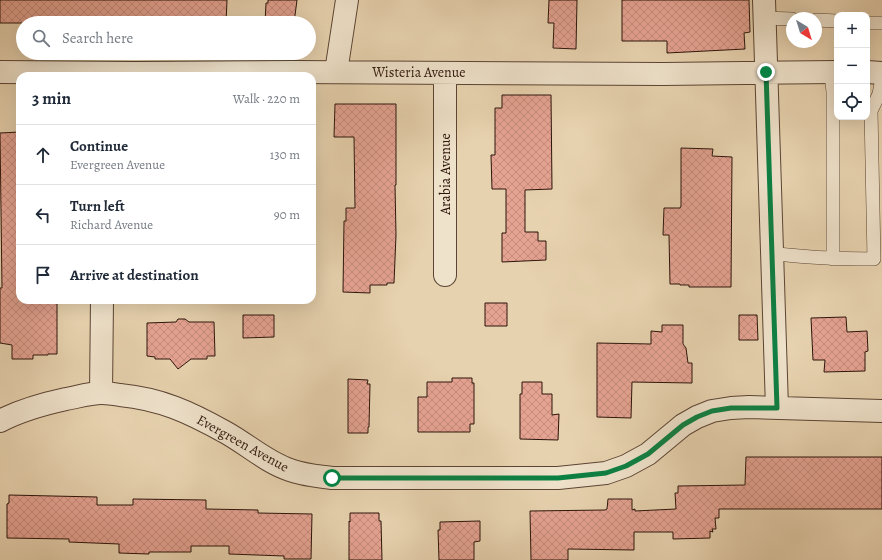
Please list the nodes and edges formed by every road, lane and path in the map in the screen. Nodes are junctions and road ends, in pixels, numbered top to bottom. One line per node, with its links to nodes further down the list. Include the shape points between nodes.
1 (347, 0): 11 (street)
2 (764, 9): 3 (lane); 12 (street)
3 (786, 17)
4 (822, 20): 5 (lane)
5 (834, 21)
6 (870, 22): 7 (lane)
7 (882, 23)
8 (0, 72): 9 (street, Wisteria Avenue)
9 (16, 72)
10 (316, 72): 11 (street, Wisteria Avenue)
11 (336, 72): 15 (street, Wisteria Avenue)
12 (766, 72): 13 (street, Wisteria Avenue); 15 (street, Wisteria Avenue); 22 (street)
13 (834, 72): 18 (lane)
14 (870, 72): 16 (street)
15 (445, 73): 24 (street, Arabia Avenue)
16 (882, 73)
17 (882, 78): 19 (lane, via 879,94)
18 (834, 102)
19 (870, 109)
20 (835, 120): 23 (lane)
21 (869, 120): 23 (lane, via 874,259)
22 (772, 253): 23 (lane); 27 (street)
23 (833, 259)
24 (445, 275)
25 (102, 304): 26 (street)
26 (101, 393): 27 (street, Evergreen Avenue, via 163,403 226,432 256,453 283,467 305,475 332,478 558,478 606,473 648,454 683,425 712,411 731,408); 29 (street, Evergreen Avenue, via 54,402 16,413)
27 (777, 408): 28 (street, Evergreen Avenue)
28 (882, 411)
29 (0, 421)

